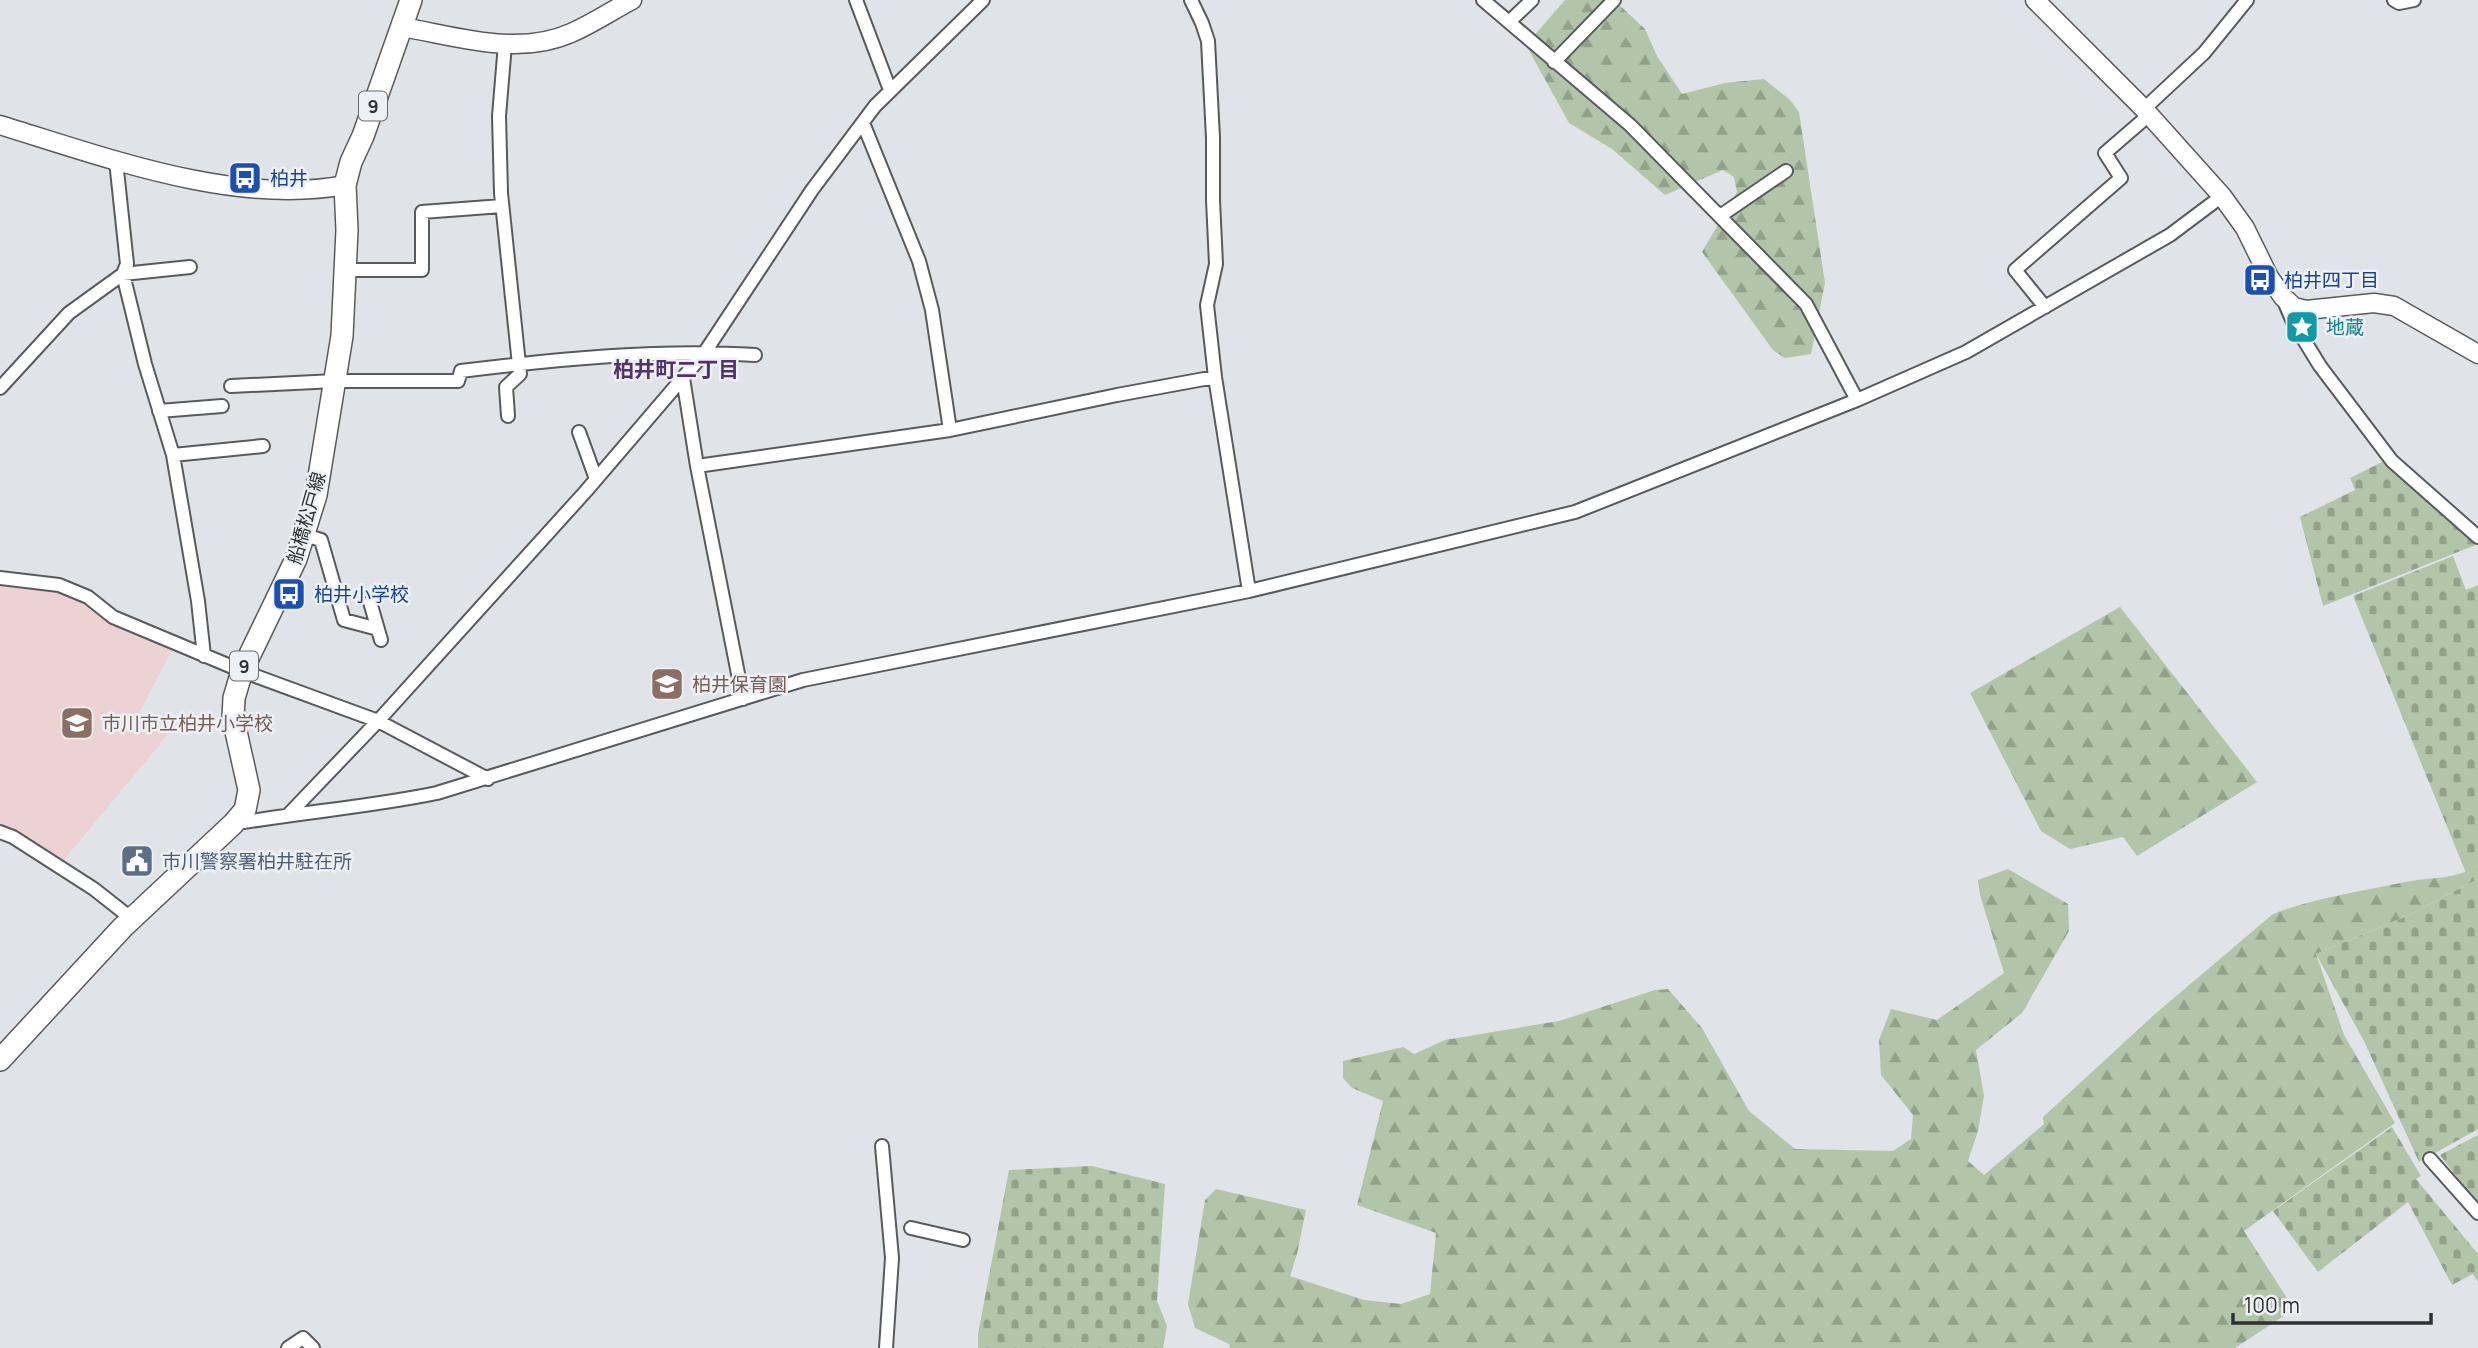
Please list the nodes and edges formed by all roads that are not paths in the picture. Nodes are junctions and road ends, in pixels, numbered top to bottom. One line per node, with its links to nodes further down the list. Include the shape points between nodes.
1 (411, 0): 14 (main road, 船橋松戸線 / 9)
2 (632, 0): 15 (street, via 571,33 529,45)
3 (856, 0): 17 (street)
4 (983, 0): 17 (street)
5 (1191, 0): 36 (street, via 1208,41 1216,264 1207,305)
6 (1483, 0): 13 (street)
7 (1532, 0): 13 (street)
8 (1614, 0): 16 (street)
9 (2035, 0): 18 (street)
10 (2247, 0): 18 (street, via 2204,54)
11 (2393, 0): 12 (street)
12 (2414, 0)
13 (1510, 21): 16 (street)
14 (402, 27): 15 (street); 23 (main road, 船橋松戸線 / 9)
15 (505, 44): 25 (street, via 499,116)
16 (1554, 62): 26 (street, via 1630,125)
17 (890, 90): 19 (street)
18 (2147, 112): 24 (street); 31 (street, via 2105,153 2121,178 2015,270)
19 (863, 123): 32 (street, via 812,190); 45 (street, via 919,261 932,310)
20 (0, 125): 21 (street)
21 (116, 161): 23 (street, via 255,190 315,191); 29 (street, via 127,264)
22 (1786, 171): 26 (street)
23 (345, 185): 28 (main road, 船橋松戸線 / 9)
24 (2222, 196): 30 (street); 31 (street, via 2170,235)
25 (502, 206): 28 (street, via 422,212 422,270); 35 (street)
26 (1720, 216): 41 (street, via 1806,304)
27 (190, 267): 29 (street)
28 (345, 270): 38 (main road, 船橋松戸線 / 9)
29 (123, 274): 40 (street, via 69,313); 43 (street)
30 (2283, 297): 33 (street, via 2306,310 2374,303 2394,306); 52 (street, via 2320,366 2392,461)
31 (2045, 307): 41 (street, via 1965,352)
32 (705, 352): 34 (street); 35 (street); 37 (street)
33 (2478, 354)
34 (755, 355)
35 (519, 364): 38 (street, via 461,371 458,381); 44 (street, via 520,374 506,387)
36 (1215, 377): 45 (street); 54 (street)
37 (683, 378): 49 (street); 50 (street)
38 (335, 381): 39 (street); 51 (main road, 船橋松戸線 / 9)
39 (231, 386)
40 (0, 388)
41 (1857, 400): 54 (street, via 1575,512)
42 (222, 407): 43 (street)
43 (159, 411): 48 (street)
44 (508, 416)
45 (950, 430): 49 (street)
46 (579, 432): 50 (street)
47 (263, 446): 48 (street)
48 (173, 455): 56 (street)
49 (697, 466): 58 (street)
50 (596, 479): 59 (street)
51 (305, 535): 55 (street, via 321,540 344,620 379,634); 57 (main road, 船橋松戸線 / 9)
52 (2478, 537)
53 (0, 578): 56 (street, via 59,585 88,597 113,617)
54 (1249, 591): 58 (street, via 803,680)
55 (370, 602)
56 (205, 656): 57 (street)
57 (242, 671): 59 (street); 62 (main road, 船橋松戸線 / 9, via 233,718 248,790 244,810)
58 (743, 699): 60 (street)
59 (378, 721): 60 (street); 61 (street)
60 (488, 779): 61 (street, via 396,802)
61 (289, 814): 62 (street)
62 (233, 824): 64 (main road, 船橋松戸線 / 9)
63 (0, 832): 64 (street, via 94,888)
64 (132, 919): 65 (main road, 船橋松戸線 / 9)
65 (0, 1060)
66 (883, 1146): 73 (street, via 892,1258)
67 (2430, 1159): 68 (street)
68 (2478, 1213)
69 (911, 1227): 70 (street)
70 (963, 1240)
71 (288, 1348): 72 (street, via 303,1338)
72 (313, 1348)
73 (886, 1348)

